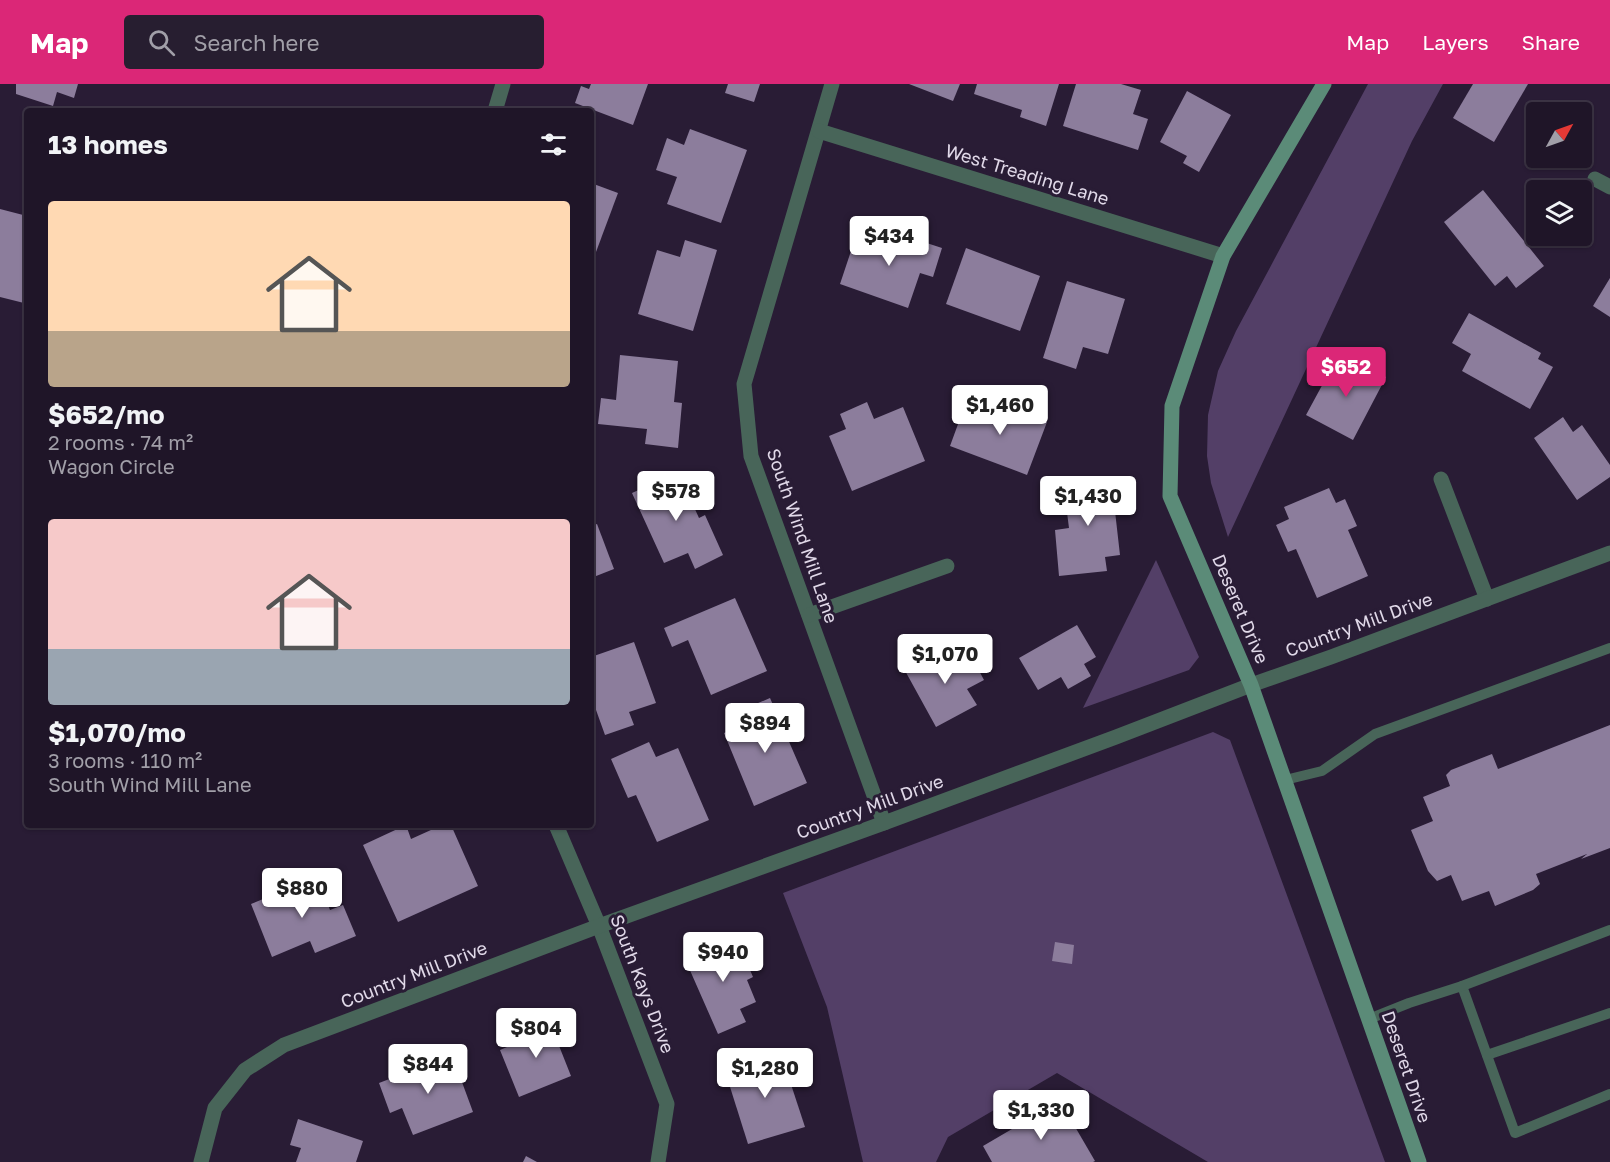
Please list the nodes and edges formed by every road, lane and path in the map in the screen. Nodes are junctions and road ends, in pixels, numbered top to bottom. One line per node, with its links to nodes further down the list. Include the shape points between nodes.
1 (502, 84): 4 (street)
2 (832, 84): 5 (street, South Wind Mill Lane)
3 (1324, 84): 8 (street, Deseret Drive)
4 (496, 108)
5 (819, 131): 8 (street, West Treading Lane); 13 (street, South Wind Mill Lane, via 744,384 751,456)
6 (1595, 179): 7 (street)
7 (1610, 187)
8 (1223, 256): 15 (street, Deseret Drive, via 1172,406 1170,496)
9 (1441, 479): 12 (street)
10 (1610, 553): 12 (street, Country Mill Drive)
11 (946, 566): 13 (street)
12 (1487, 599): 15 (street, Country Mill Drive)
13 (809, 615): 17 (street, South Wind Mill Lane)
14 (1610, 648): 16 (lane, via 1375,734 1322,771)
15 (1251, 685): 16 (street, Deseret Drive); 17 (street, Country Mill Drive)
16 (1285, 780): 23 (street, Deseret Drive)
17 (884, 823): 19 (street, Country Mill Drive)
18 (557, 828): 19 (street, South Kays Drive)
19 (599, 926): 26 (street, Country Mill Drive, via 284,1045 245,1070 215,1108); 27 (street, South Kays Drive, via 667,1104)
20 (1610, 930): 21 (lane)
21 (1462, 986): 23 (lane); 24 (lane)
22 (1610, 1013): 24 (lane)
23 (1369, 1019): 28 (street, Deseret Drive)
24 (1487, 1055): 25 (lane, via 1515,1133)
25 (1610, 1095)
26 (201, 1162)
27 (658, 1162)
28 (1419, 1162)

